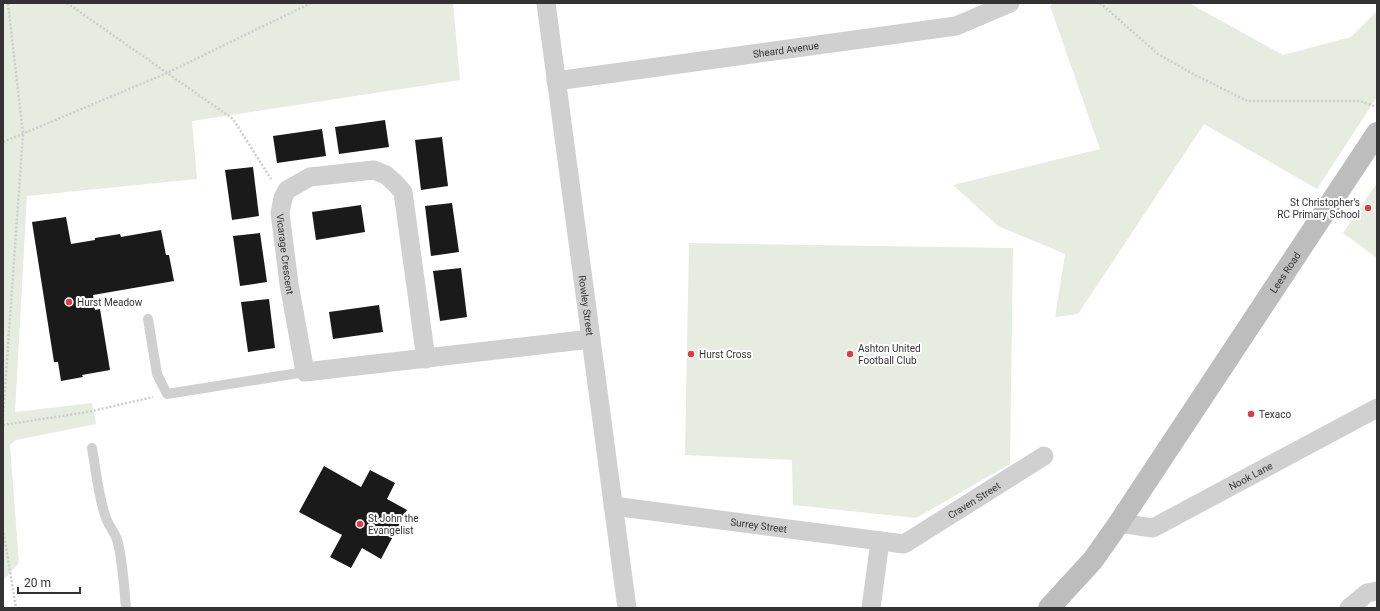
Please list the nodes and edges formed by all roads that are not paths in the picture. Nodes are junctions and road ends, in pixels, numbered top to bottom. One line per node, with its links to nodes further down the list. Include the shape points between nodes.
1 (546, 3): 3 (street, Rowley Street)
2 (1010, 3): 3 (street, Sheard Avenue, via 956,26)
3 (556, 81): 6 (street, Rowley Street)
4 (1377, 133): 13 (main road, Lees Road)
5 (148, 319): 8 (lane, via 157,374 167,394)
6 (591, 339): 7 (street); 12 (street, Rowley Street)
7 (426, 359): 8 (street); 8 (street, Vicarage Crescent, via 403,192 386,176 374,170 310,177 287,190 283,198 280,213 289,284)
8 (305, 372)
9 (1377, 408): 13 (street, Nook Lane, via 1153,528)
10 (92, 448): 17 (lane, via 105,515 116,534)
11 (1044, 456): 15 (street, Craven Street)
12 (613, 506): 14 (street, Surrey Street); 18 (street, Rowley Street)
13 (1119, 523): 20 (main road, Lees Road, via 1093,560)
14 (880, 541): 15 (street, Surrey Street); 19 (street)
15 (904, 544)
16 (1377, 591): 21 (street, via 1367,593)
17 (126, 608)
18 (627, 608)
19 (871, 608)
20 (1049, 608)
21 (1349, 608)

